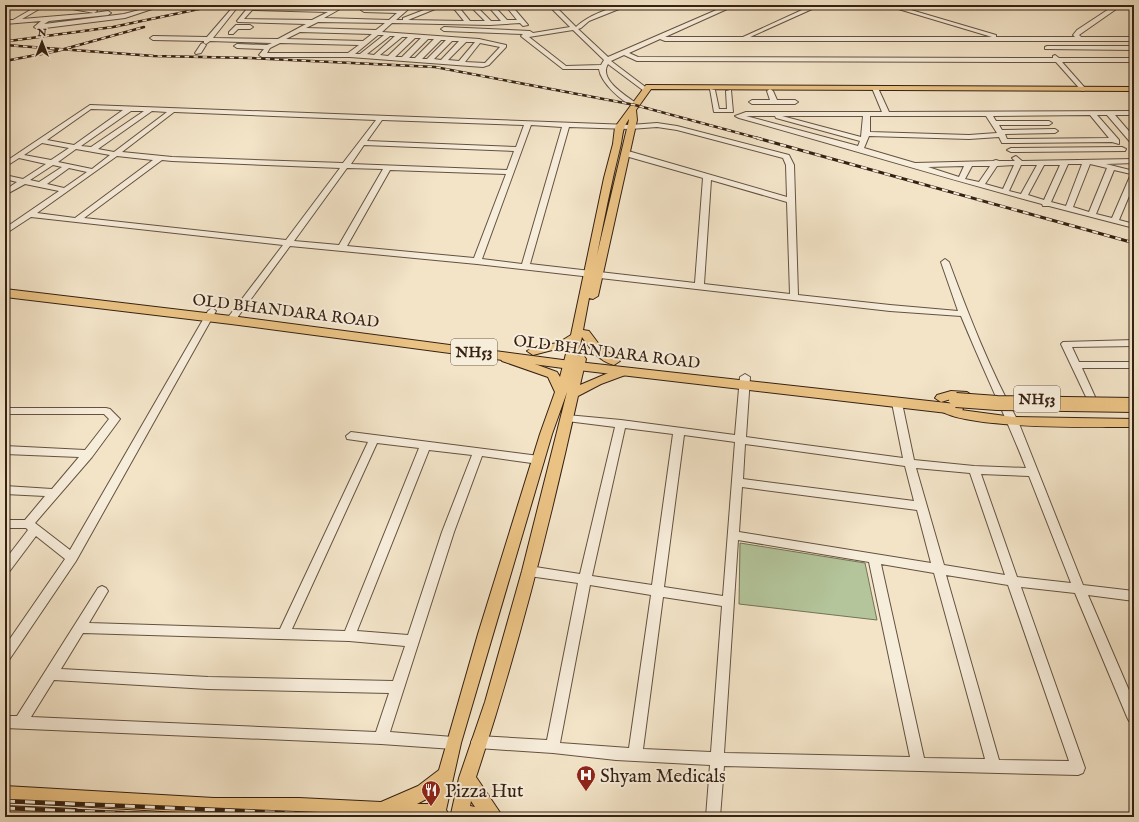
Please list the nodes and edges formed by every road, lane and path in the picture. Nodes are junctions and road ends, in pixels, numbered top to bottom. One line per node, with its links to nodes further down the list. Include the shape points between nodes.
1 (13, 5): 27 (street)
2 (43, 5): 38 (street)
3 (54, 5): 23 (street)
4 (131, 5): 25 (street)
5 (162, 5): 25 (street)
6 (310, 5): 26 (street)
7 (328, 5): 29 (street)
8 (344, 5): 30 (street)
9 (410, 5): 32 (street)
10 (442, 5): 41 (street)
11 (454, 5): 45 (street)
12 (472, 5): 46 (street)
13 (490, 5): 44 (street)
14 (508, 5): 42 (street)
15 (552, 5): 49 (street)
16 (558, 5): 49 (street)
17 (626, 5): 49 (street, via 587,20)
18 (733, 5): 65 (street)
19 (741, 5): 65 (street)
20 (818, 5): 68 (street)
21 (888, 5): 69 (street)
22 (1119, 5): 71 (street, via 1079,31 1076,34)
23 (71, 6): 33 (street); 37 (street)
24 (251, 7): 26 (street); 34 (street)
25 (150, 8): 35 (street)
26 (299, 8): 29 (street)
27 (5, 9)
28 (233, 9): 52 (street)
29 (320, 10): 30 (street)
30 (335, 10): 36 (street)
31 (364, 10): 32 (street)
32 (402, 11): 40 (street)
33 (108, 13): 35 (street); 37 (street)
34 (245, 14): 36 (street); 39 (street, via 240,21)
35 (125, 16): 47 (street)
36 (325, 16): 39 (street)
37 (47, 20): 38 (street); 47 (street)
38 (15, 21): 43 (street)
39 (316, 21): 40 (street); 51 (street)
40 (392, 21): 41 (street); 48 (street)
41 (400, 21): 45 (street)
42 (522, 21): 44 (street); 59 (street)
43 (5, 22)
44 (506, 22): 46 (street)
45 (469, 23): 46 (street)
46 (490, 23)
47 (37, 26): 50 (street)
48 (384, 27): 56 (street); 63 (street)
49 (577, 27): 59 (street); 99 (street)
50 (5, 29)
51 (301, 29): 53 (street, via 236,27); 56 (street); 57 (street)
52 (213, 33): 53 (street); 66 (street); 66 (street, via 154,35)
53 (231, 33): 54 (street)
54 (254, 33)
55 (278, 33): 57 (street)
56 (377, 33): 58 (street); 77 (street)
57 (293, 34): 74 (street)
58 (389, 34): 60 (street); 89 (street)
59 (531, 34): 63 (street); 99 (street, via 524,36 565,68)
60 (400, 35): 61 (street); 90 (street)
61 (413, 36): 62 (street); 92 (street)
62 (426, 37): 64 (street); 93 (street)
63 (512, 37): 79 (street)
64 (439, 38): 67 (street); 94 (street)
65 (662, 38): 68 (street); 85 (street)
66 (208, 39): 74 (street); 78 (street)
67 (450, 39): 75 (street); 97 (street)
68 (742, 39): 69 (street)
69 (1006, 39): 70 (street)
70 (1038, 39): 71 (street); 81 (street)
71 (1079, 39): 72 (street)
72 (1096, 39): 73 (street); 82 (street)
73 (1134, 39)
74 (281, 40): 77 (street); 80 (street)
75 (464, 40): 76 (street); 98 (street)
76 (479, 41): 79 (street); 100 (street)
77 (364, 43): 88 (street)
78 (203, 45): 80 (street); 84 (street)
79 (503, 45): 100 (street, via 485,65)
80 (268, 47): 88 (street, via 262,55)
81 (1047, 48): 82 (street); 91 (street)
82 (1104, 48): 83 (street); 86 (street)
83 (1134, 48)
84 (198, 53)
85 (627, 54): 91 (street, via 637,59); 99 (street)
86 (1110, 54): 87 (street); 91 (street); 95 (street)
87 (1134, 54)
88 (350, 55): 89 (street)
89 (361, 56): 90 (street)
90 (375, 56): 92 (street)
91 (1056, 57): 95 (street); 102 (street)
92 (390, 58): 93 (street)
93 (404, 59): 94 (street)
94 (417, 60): 97 (street)
95 (1116, 60): 96 (street)
96 (1134, 60)
97 (428, 61): 98 (street)
98 (443, 62): 100 (street)
99 (608, 62): 101 (street); 113 (street, via 602,73)
100 (460, 64)
101 (647, 89): 104 (main road); 106 (main road); 113 (main road)
102 (1083, 89): 106 (main road); 107 (main road)
103 (1134, 89): 107 (main road)
104 (712, 90): 105 (main road); 105 (street, via 716,111 731,112)
105 (729, 90): 108 (main road)
106 (876, 90): 107 (main road); 108 (main road); 124 (street)
107 (1122, 90): 109 (main road)
108 (770, 91): 111 (street)
109 (1134, 92)
110 (752, 102): 111 (street)
111 (774, 102): 112 (street)
112 (795, 102)
113 (633, 107): 132 (main road); 133 (main road)
114 (129, 109): 115 (street); 140 (street, via 90,107); 143 (street)
115 (150, 110): 116 (street); 147 (street)
116 (172, 111): 125 (street); 150 (street)
117 (763, 113): 123 (street); 127 (street); 134 (street, via 738,116)
118 (988, 113): 119 (street); 124 (street); 128 (street)
119 (1042, 113): 120 (street); 129 (street)
120 (1092, 113): 121 (street); 139 (street)
121 (1109, 113): 122 (street); 141 (street)
122 (1131, 113): 126 (street)
123 (867, 114): 124 (street); 137 (street)
124 (886, 114)
125 (380, 119): 130 (street); 142 (street)
126 (1134, 119)
127 (800, 123): 134 (street); 137 (street)
128 (994, 123): 129 (street); 136 (street)
129 (1049, 123): 135 (street)
130 (528, 124): 131 (street); 144 (street)
131 (566, 125): 132 (street); 195 (street)
132 (619, 127): 133 (street); 196 (main road)
133 (630, 127): 149 (main road); 180 (street, via 657,125 677,128 786,157 790,165)
134 (792, 131): 145 (street)
135 (1055, 131): 136 (street); 138 (street)
136 (1002, 136): 137 (street); 138 (street); 148 (street)
137 (865, 137): 145 (street)
138 (1063, 140): 139 (street)
139 (1114, 140): 146 (street)
140 (41, 141): 143 (street); 151 (street)
141 (1134, 141)
142 (363, 142): 144 (street); 164 (street)
143 (75, 147): 147 (street); 159 (street)
144 (519, 149): 168 (street)
145 (860, 149): 160 (street)
146 (1122, 149): 148 (street); 154 (street)
147 (92, 150): 150 (street)
148 (1011, 150): 156 (street)
149 (625, 153): 171 (street); 196 (main road)
150 (116, 154): 152 (street); 167 (street)
151 (18, 156): 159 (street); 162 (street)
152 (160, 158): 164 (street); 185 (street)
153 (1087, 161): 154 (street); 158 (street); 166 (street); 182 (street)
154 (1133, 161)
155 (996, 162): 156 (street); 161 (street); 175 (street)
156 (1019, 162): 157 (street); 177 (street)
157 (1042, 162): 158 (street); 179 (street)
158 (1065, 162): 181 (street)
159 (52, 163): 163 (street); 173 (street)
160 (915, 164): 161 (street); 172 (street)
161 (969, 164): 172 (street)
162 (5, 165)
163 (68, 166): 167 (street); 174 (street)
164 (346, 166): 165 (street); 191 (street)
165 (388, 167): 168 (street); 192 (street)
166 (1111, 168): 169 (street); 184 (street)
167 (93, 171): 176 (street)
168 (510, 172): 193 (street)
169 (1134, 174): 186 (street)
170 (5, 177): 173 (street)
171 (707, 178): 180 (street); 198 (street)
172 (962, 180): 175 (street)
173 (23, 181): 174 (street); 178 (street)
174 (40, 185): 176 (street)
175 (981, 185): 177 (street)
176 (66, 190): 183 (street)
177 (1005, 192): 179 (street)
178 (5, 193)
179 (1023, 197): 181 (street)
180 (791, 201): 200 (street)
181 (1046, 204): 182 (street)
182 (1069, 208): 184 (street)
183 (30, 215): 185 (street); 188 (street)
184 (1092, 215): 186 (street)
185 (77, 220): 191 (street)
186 (1115, 221): 189 (street)
187 (5, 225): 188 (street)
188 (14, 226): 190 (street)
189 (1134, 226)
190 (5, 232)
191 (289, 243): 192 (street); 203 (street)
192 (342, 248): 193 (street)
193 (477, 261): 195 (street)
194 (945, 262): 202 (street)
195 (525, 266): 196 (street)
196 (592, 275): 198 (street); 204 (main road)
197 (5, 286): 201 (highway, NH53)
198 (699, 286): 200 (street)
199 (5, 293): 201 (highway, OLD BHANDARA ROAD / NH53)
200 (794, 297): 202 (street)
201 (210, 314): 203 (highway, OLD BHANDARA ROAD / NH53); 246 (street)
202 (964, 314): 215 (street)
203 (233, 317): 205 (highway, OLD BHANDARA ROAD / NH53)
204 (581, 335): 207 (main road, via 561,346); 209 (main road); 212 (main road)
205 (427, 342): 207 (highway, NH53); 208 (highway, OLD BHANDARA ROAD / NH53)
206 (1134, 343): 210 (street, via 1066,344)
207 (533, 351): 209 (highway, NH53)
208 (498, 355): 209 (highway, OLD BHANDARA ROAD / NH53); 214 (main road, via 553,375)
209 (575, 361): 212 (highway, NH53); 214 (main road)
210 (1077, 365): 211 (street); 216 (street)
211 (1134, 365)
212 (619, 366): 213 (highway, NH53); 214 (main road, via 597,381)
213 (744, 381): 218 (highway, NH53); 219 (highway, NH53); 230 (street)
214 (567, 393): 223 (main road); 235 (main road)
215 (1000, 398): 216 (main road, NH53); 219 (main road, NH53, via 951,395); 224 (street)
216 (1091, 399): 217 (main road, NH53)
217 (1134, 400)
218 (897, 403): 219 (highway, NH53); 236 (street)
219 (949, 403): 220 (highway, NH53, bridge); 222 (highway, via 1001,413); 224 (main road, NH53, via 959,414)
220 (1134, 404)
221 (5, 411): 234 (street, via 106,411 115,419)
222 (1134, 413)
223 (568, 418): 225 (street); 250 (main road)
224 (1012, 421): 226 (main road, NH53); 238 (street)
225 (621, 423): 227 (street); 251 (street)
226 (1134, 423)
227 (679, 431): 230 (street); 255 (street)
228 (351, 436): 229 (street)
229 (374, 439): 231 (street); 259 (street)
230 (740, 439): 236 (street); 239 (street)
231 (425, 446): 233 (street); 260 (street)
232 (5, 450): 234 (street)
233 (478, 453): 235 (street); 261 (street, via 448,532)
234 (88, 454): 241 (street)
235 (539, 460): 270 (main road)
236 (910, 463): 237 (street); 242 (street)
237 (974, 470): 238 (street); 252 (street)
238 (1033, 472): 253 (street)
239 (737, 482): 242 (street); 245 (street)
240 (5, 490): 241 (street)
241 (55, 493): 244 (street)
242 (921, 506): 249 (street)
243 (5, 524): 244 (street)
244 (32, 527): 246 (street); 248 (street)
245 (733, 535): 247 (street); 257 (street)
246 (72, 558): 262 (street)
247 (874, 558): 249 (street); 274 (street)
248 (5, 569)
249 (940, 569): 252 (street); 275 (street)
250 (528, 570): 251 (street); 269 (main road, via 493,702)
251 (585, 580): 255 (street); 271 (street)
252 (1012, 581): 253 (street); 275 (street, via 1078,768)
253 (1079, 590): 256 (street); 265 (street)
254 (102, 591): 258 (street)
255 (657, 591): 257 (street); 272 (street)
256 (1134, 596)
257 (728, 602): 273 (street)
258 (80, 628): 259 (street); 263 (street)
259 (284, 634): 260 (street)
260 (349, 636): 261 (street)
261 (412, 641): 264 (street)
262 (5, 656)
263 (52, 674): 264 (street, via 208,682); 267 (street)
264 (398, 687): 268 (street)
265 (1134, 717)
266 (5, 722): 267 (street)
267 (21, 722): 268 (street)
268 (381, 738): 270 (street)
269 (478, 742): 271 (street); 277 (main road)
270 (453, 743): 276 (main road)
271 (553, 747): 272 (street, via 571,751)
272 (635, 755): 273 (street)
273 (716, 759): 274 (street); 285 (street)
274 (918, 763): 275 (street)
275 (994, 765)
276 (446, 774): 279 (main road, via 424,792); 281 (main road)
277 (467, 778): 282 (main road); 284 (main road, via 479,799)
278 (5, 794): 279 (main road, via 214,806 299,806)
279 (381, 810): 281 (main road)
280 (5, 814): 283 (main road)
281 (438, 816)
282 (458, 816): 284 (main road)
283 (75, 817)
284 (494, 817)
285 (713, 817)

